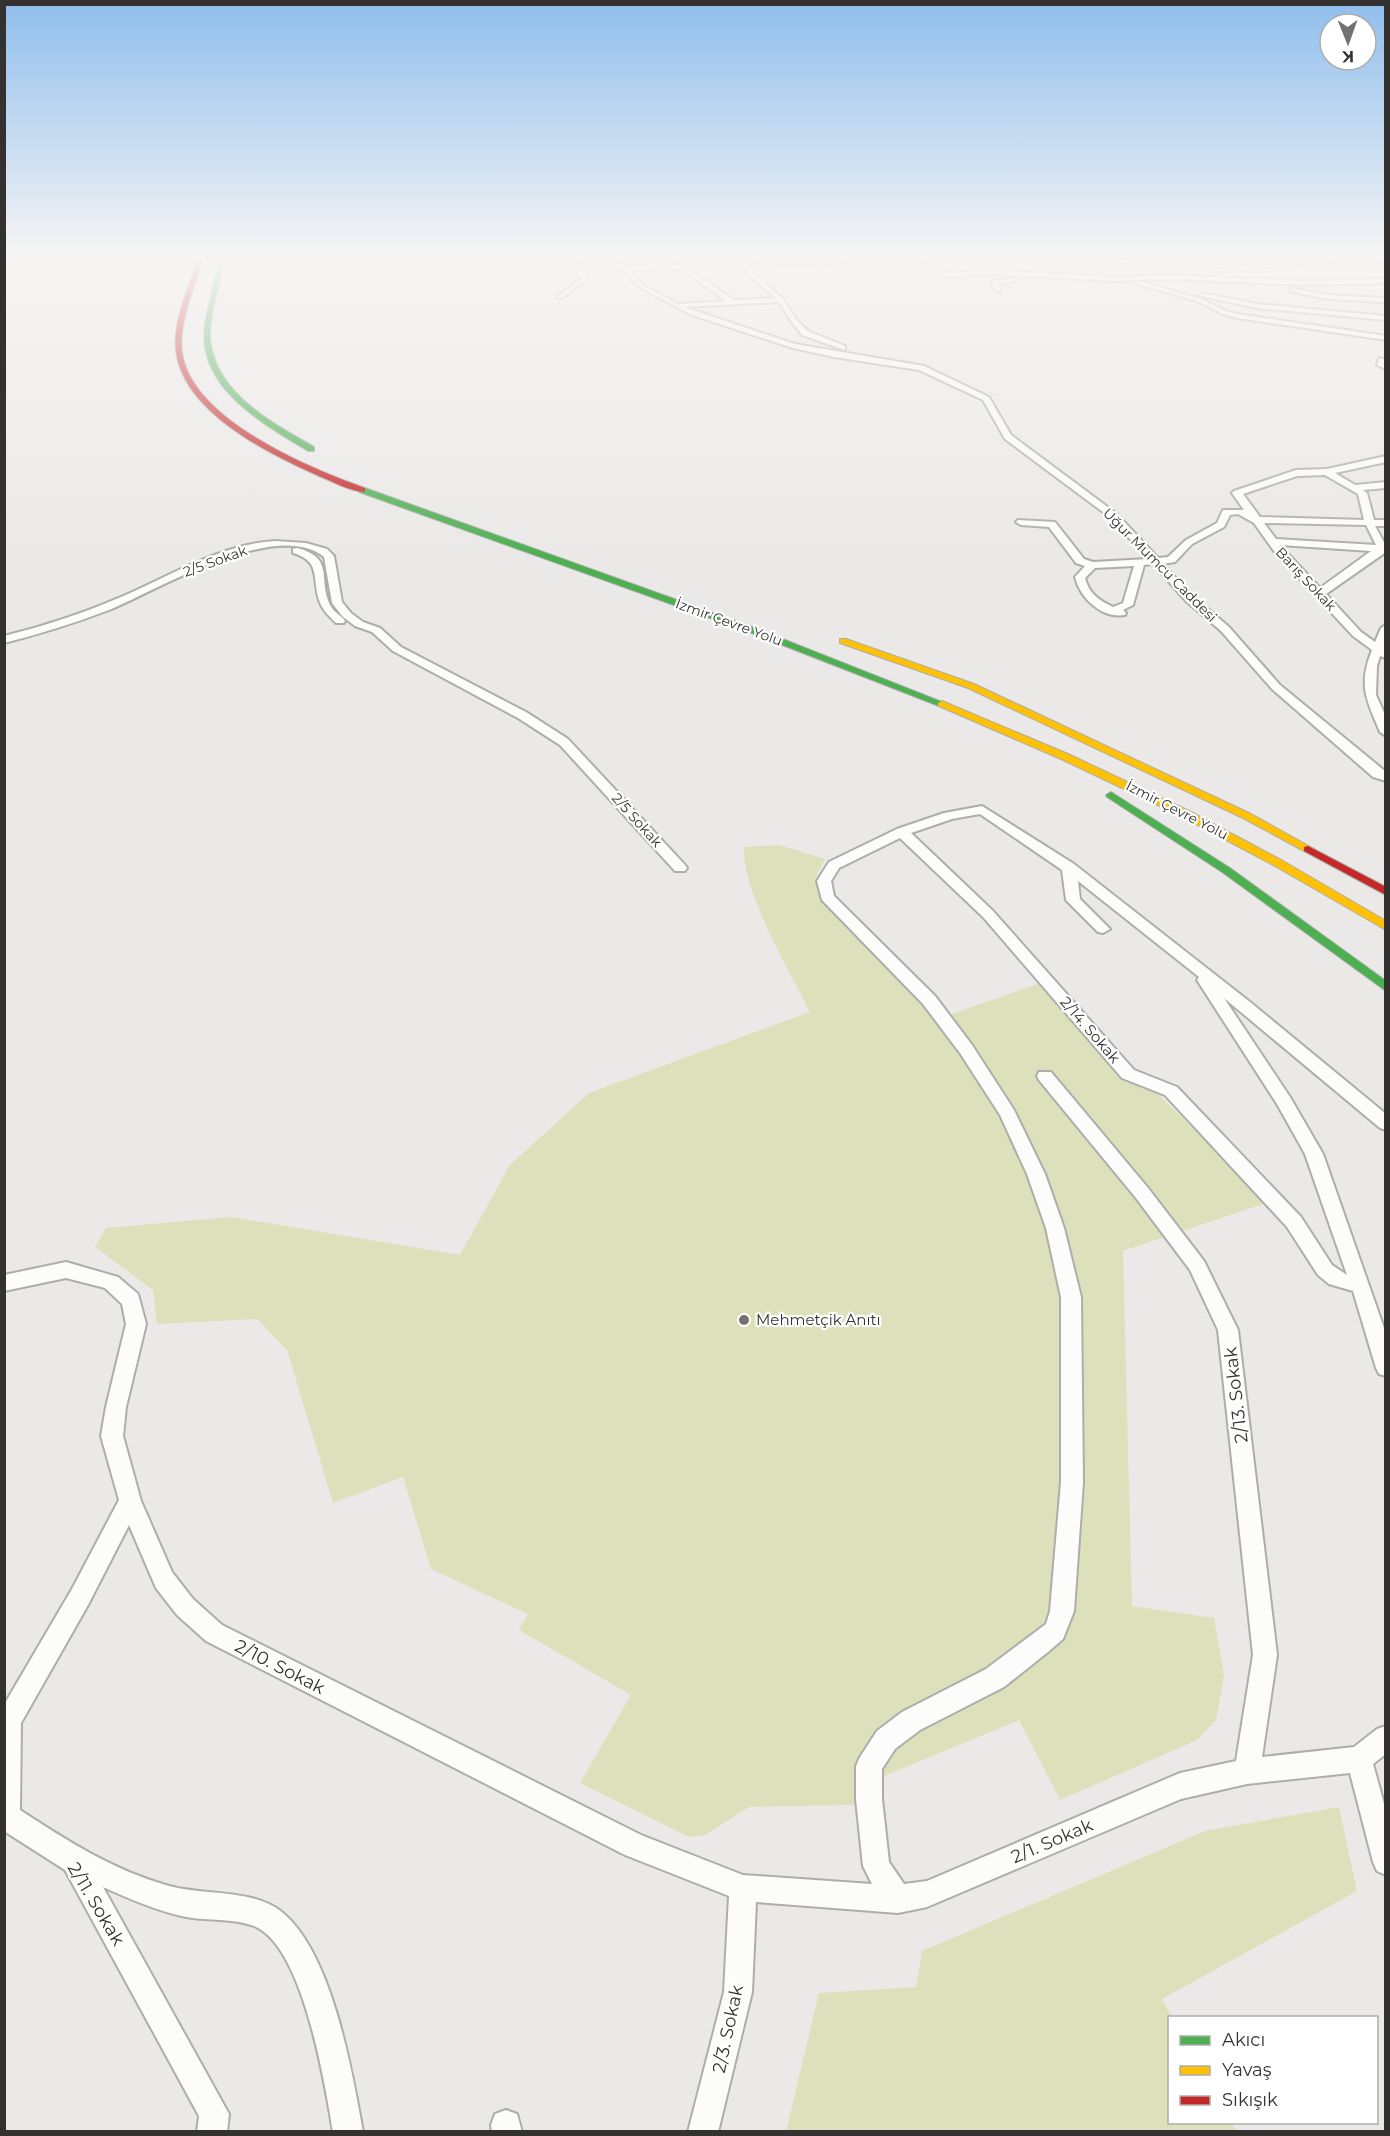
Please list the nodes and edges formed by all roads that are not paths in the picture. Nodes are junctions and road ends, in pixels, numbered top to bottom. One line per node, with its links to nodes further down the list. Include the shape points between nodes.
1 (181, 358): 30 (highway, İzmir Çevre Yolu, via 181,366 213,411 255,441 293,461 356,488 830,657)
2 (212, 358): 6 (highway, via 226,386 241,402)
3 (852, 358): 5 (street, Uğur Mumcu Caddesi)
4 (886, 358): 5 (street)
5 (921, 368): 19 (street, Uğur Mumcu Caddesi, via 986,399 1008,437 1114,516)
6 (318, 454)
7 (1386, 459): 8 (street)
8 (1369, 463): 9 (street); 10 (street)
9 (1327, 471): 12 (street); 13 (street, Barış Sokak, via 1296,473 1237,493)
10 (1386, 472)
11 (1386, 485): 12 (street)
12 (1354, 488): 15 (street, via 1362,493)
13 (1256, 520): 15 (street); 17 (street, Barış Sokak); 19 (street, via 1240,511 1226,512 1221,525 1189,542 1171,560)
14 (1021, 522): 21 (street, via 1052,524 1075,556)
15 (1370, 523): 16 (street); 18 (street)
16 (1386, 523)
17 (1273, 542): 18 (street); 22 (street, Barış Sokak)
18 (1384, 549): 22 (street)
19 (1153, 561): 20 (street); 32 (street, Uğur Mumcu Caddesi, via 1225,629 1276,687)
20 (1140, 562): 21 (street); 21 (street, via 1128,605 1117,611 1088,598 1081,586 1080,577)
21 (1092, 565)
22 (1320, 593): 28 (street, Barış Sokak, via 1357,634)
23 (1386, 628): 28 (street)
24 (383, 636): 26 (street, 2/5 Sokak, via 359,624 337,603 325,551 277,544 244,549 103,607); 27 (street, 2/5 Sokak, via 362,634 328,611 315,558 310,552 280,549 243,558 140,601); 38 (street, 2/5 Sokak, via 397,649 522,715 564,742)
25 (832, 638): 29 (highway, İzmir Çevre Yolu)
26 (4, 640)
27 (4, 650)
28 (1382, 652): 31 (street, via 1371,666 1370,695)
29 (971, 686): 35 (highway, via 1169,766); 39 (highway, İzmir Çevre Yolu, via 1247,816)
30 (930, 699): 33 (highway); 40 (highway, İzmir Çevre Yolu, via 1052,749 1163,801)
31 (1386, 732)
32 (1386, 777)
33 (1077, 778)
34 (1098, 789): 43 (highway, via 1226,870)
35 (1272, 814)
36 (902, 832): 37 (street, via 982,810); 47 (street, 2/14. Sokak, via 988,914 1128,1074 1171,1091 1229,1151 1294,1222 1325,1270 1336,1279); 56 (street, via 834,864 824,881 827,897 929,1000 1008,1114 1036,1174 1054,1228 1071,1297 1073,1361 1072,1482 1062,1611 1055,1631 995,1678 911,1721 886,1740 869,1766 876,1866)
37 (1068, 867): 41 (street, via 1073,900); 42 (street)
38 (680, 868)
39 (1386, 892)
40 (1386, 926)
41 (1103, 929)
42 (1197, 968): 45 (street); 47 (street, via 1304,1133)
43 (1386, 987)
44 (1045, 1076): 52 (street, 2/13. Sokak, via 1197,1266 1228,1330 1265,1655)
45 (1386, 1125)
46 (4, 1283): 49 (street, 2/10. Sokak, via 66,1270 111,1282 132,1300 136,1324 112,1436)
47 (1361, 1286): 48 (street)
48 (1386, 1368)
49 (130, 1501): 53 (street, 2/11. Sokak, via 9,1721 7,1817); 55 (street, 2/10. Sokak, via 164,1580 184,1606 214,1633 634,1846)
50 (1386, 1738): 51 (street)
51 (1359, 1759): 52 (street, 2/1. Sokak); 54 (street)
52 (1247, 1771): 56 (street, 2/1. Sokak, via 1180,1786 927,1894)
53 (74, 1861): 57 (street, 2/11. Sokak, via 214,2114); 58 (street, via 143,1890 200,1906 248,1911 273,1922 305,1964 322,2016)
54 (1386, 1862)
55 (743, 1888): 56 (street, 2/1. Sokak); 59 (street, 2/3. Sokak, via 738,1992)
56 (898, 1899)
57 (212, 2132)
58 (348, 2132)
59 (703, 2132)

